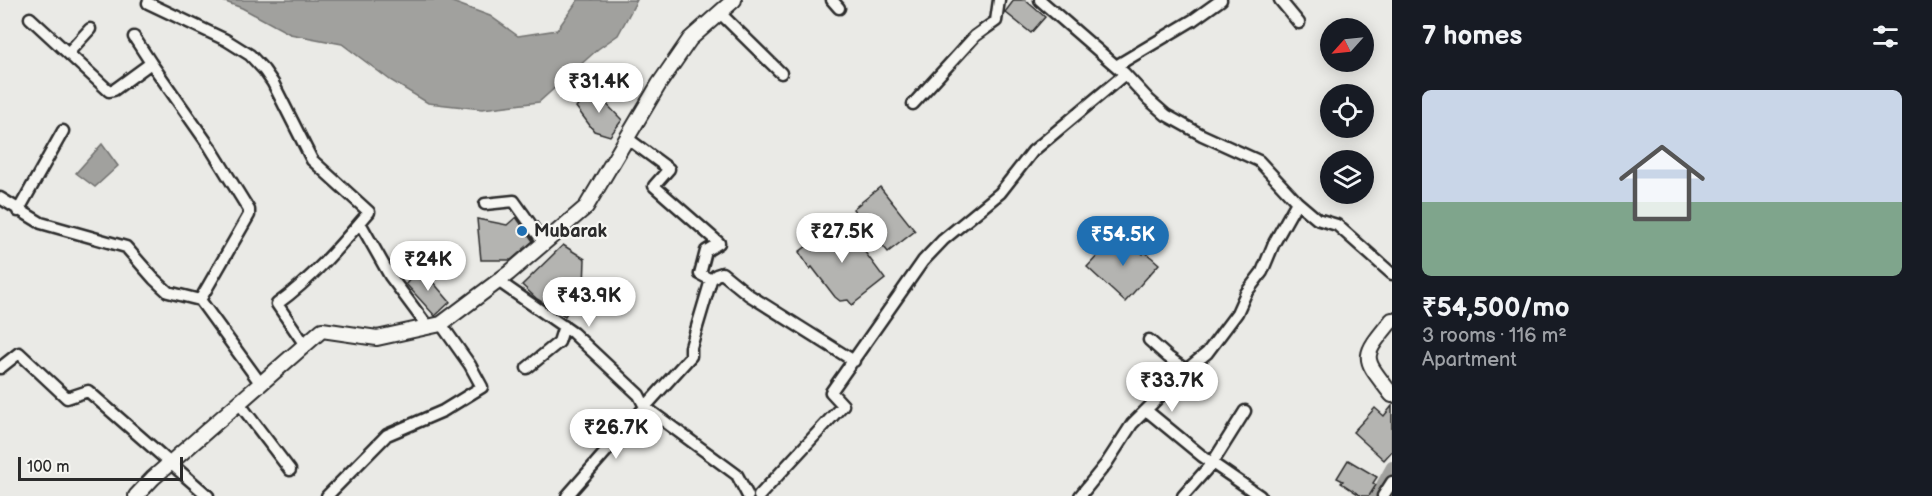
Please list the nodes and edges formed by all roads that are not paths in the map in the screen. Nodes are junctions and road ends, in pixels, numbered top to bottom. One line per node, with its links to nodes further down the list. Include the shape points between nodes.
1 (734, 0): 7 (street)
2 (999, 0): 17 (street, via 996,21 975,36)
3 (1040, 0): 14 (street)
4 (1221, 0): 14 (street)
5 (1280, 0): 9 (street)
6 (148, 3): 24 (street, via 250,54 277,91 312,160 369,212)
7 (720, 13): 15 (street); 19 (street, via 690,39)
8 (30, 18): 12 (street)
9 (1299, 23)
10 (90, 29): 12 (street)
11 (134, 37): 13 (street)
12 (68, 52): 13 (street, via 112,91)
13 (151, 63): 29 (street, via 250,212)
14 (1116, 66): 16 (street)
15 (781, 73)
16 (1125, 74): 21 (street, via 1166,115 1259,161); 35 (street, via 1033,151 1000,193 923,261)
17 (914, 104)
18 (63, 131): 23 (street)
19 (627, 138): 25 (street, via 586,207); 27 (street, via 669,169 654,186 719,243 706,251 700,274)
20 (0, 198): 23 (street)
21 (1298, 202): 26 (street, via 1317,219 1337,225); 38 (street, via 1237,313 1207,353)
22 (485, 204): 25 (street, via 513,201)
23 (18, 211): 29 (street, via 41,223 126,247 168,292)
24 (360, 223): 31 (street, via 390,276); 34 (street, via 313,275 277,304)
25 (544, 243): 28 (street)
26 (1392, 274)
27 (711, 280): 35 (street, via 722,273 749,295); 42 (street, via 691,356)
28 (498, 281): 31 (street); 32 (street)
29 (200, 300): 39 (street)
30 (1392, 321): 40 (street, via 1369,348 1369,365)
31 (435, 326): 34 (street, via 377,338 322,330); 51 (street, via 470,365 482,387 443,411 387,435)
32 (564, 327): 37 (street, via 559,342); 42 (street, via 608,363 639,394)
33 (1149, 340): 38 (street)
34 (305, 345): 39 (street)
35 (854, 361): 54 (street, via 831,392 843,405)
36 (0, 368): 46 (street, via 19,353 67,398 88,391)
37 (527, 368)
38 (1186, 370): 43 (street)
39 (261, 384): 41 (street)
40 (1392, 395)
41 (239, 404): 46 (street); 47 (street)
42 (645, 407): 52 (street); 53 (street, via 737,475)
43 (1146, 411): 45 (street); 55 (street, via 1132,424)
44 (1245, 411): 45 (street)
45 (1213, 462): 56 (street); 57 (street)
46 (170, 463): 49 (street); 50 (street)
47 (290, 470)
48 (1392, 482): 58 (street)
49 (136, 496)
50 (208, 496)
51 (327, 496)
52 (567, 496)
53 (748, 496)
54 (759, 496)
55 (1080, 496)
56 (1183, 496)
57 (1260, 496)
58 (1383, 496)

